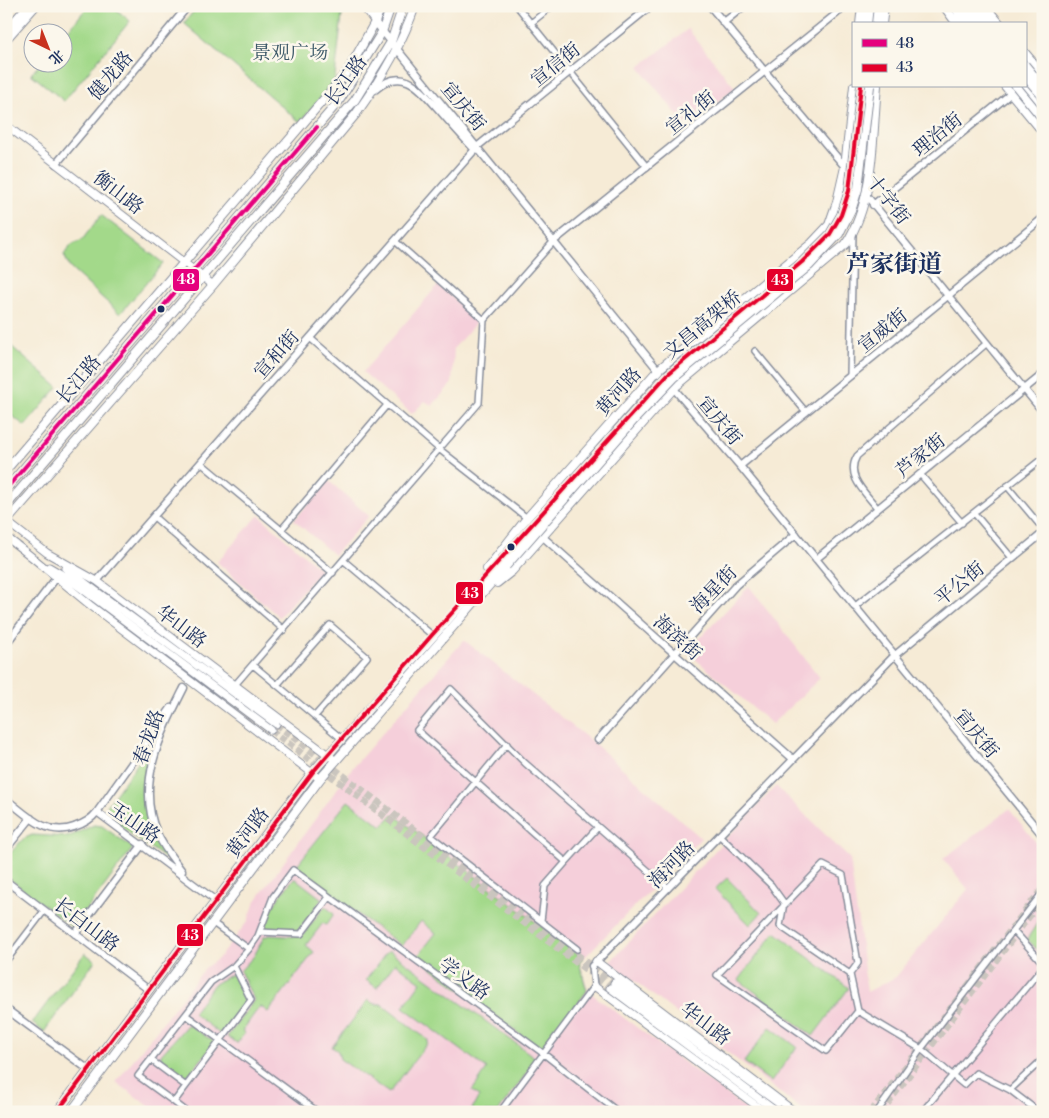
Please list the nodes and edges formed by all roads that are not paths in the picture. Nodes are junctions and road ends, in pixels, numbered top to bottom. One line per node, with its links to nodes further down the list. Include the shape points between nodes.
1 (27, 6): 38 (main road)
2 (36, 6): 40 (main road)
3 (363, 6): 25 (main road)
4 (381, 6): 25 (main road)
5 (392, 6): 39 (main road, 长江路)
6 (403, 6): 41 (main road, 长江路)
7 (415, 6): 42 (main road)
8 (517, 6): 36 (street)
9 (552, 6): 36 (street)
10 (651, 6): 45 (street, 宣信街)
11 (710, 6): 37 (street, 十字街)
12 (744, 6): 37 (street)
13 (846, 6): 47 (street, 宣礼街)
14 (862, 6): 26 (main road)
15 (868, 6): 27 (main road)
16 (878, 6): 28 (main road)
17 (884, 6): 29 (main road)
18 (944, 6): 30 (main road)
19 (955, 6): 31 (main road)
20 (959, 6): 32 (main road)
21 (969, 6): 33 (main road)
22 (975, 6): 34 (main road)
23 (985, 6): 35 (main road)
24 (184, 8): 67 (street, 健龙路)
25 (375, 22): 39 (street, 宣庆街); 76 (main road, via 348,71)
26 (860, 22)
27 (867, 22)
28 (876, 22)
29 (882, 22)
30 (956, 22)
31 (965, 22)
32 (972, 22)
33 (981, 22)
34 (990, 22)
35 (998, 22)
36 (531, 23): 45 (street)
37 (724, 23): 47 (street, 十字街)
38 (6, 30)
39 (382, 32): 41 (street, 宣庆街); 77 (main road, 长江路, via 339,101)
40 (6, 40)
41 (390, 42): 42 (street, 宣庆街); 78 (main road, 长江路, via 355,100)
42 (396, 50): 59 (main road); 66 (street, 宣庆街)
43 (1026, 54): 46 (main road)
44 (1026, 67): 51 (main road, bridge)
45 (571, 70): 66 (street, 宣信街); 68 (street)
46 (1042, 70): 49 (street)
47 (764, 72): 68 (street, 宣礼街); 69 (street, 十字街)
48 (1026, 77): 61 (main road, bridge)
49 (1026, 80)
50 (1026, 87): 62 (main road)
51 (1043, 87)
52 (854, 88): 69 (main road, 黄河路)
53 (861, 88): 119 (main road, 文昌高架桥, bridge, via 849,191 830,234 802,262 668,374)
54 (870, 88): 119 (main road, 文昌高架桥, bridge, via 858,189 840,234 809,266 669,383)
55 (877, 88): 70 (main road, 黄河路)
56 (1006, 88): 60 (main road)
57 (1016, 88): 60 (street, 理治街)
58 (1019, 88): 63 (main road, bridge)
59 (372, 92): 66 (street, via 384,82 398,79 416,85); 79 (main road)
60 (1010, 93): 65 (main road); 71 (street, 理治街)
61 (1043, 97)
62 (1043, 108)
63 (1043, 120)
64 (6, 125): 67 (main road, 衡山路)
65 (1043, 132)
66 (476, 148): 74 (street, 宣和街); 75 (street, 宣庆街)
67 (56, 164): 76 (main road, 衡山路)
68 (647, 167): 75 (street, 宣礼街)
69 (845, 167): 70 (street, 十字街); 85 (main road, 黄河路, via 830,225)
70 (866, 196): 71 (street, 十字街); 73 (main road, 黄河路)
71 (873, 204): 80 (street, 十字街)
72 (1043, 218): 80 (street, 宣威街)
73 (853, 233): 87 (street); 88 (main road, 黄河路, via 846,244)
74 (395, 241): 81 (street); 82 (street, 宣和街)
75 (554, 241): 81 (street); 85 (street, 宣庆街)
76 (185, 263): 77 (main road, 衡山路); 97 (main road)
77 (194, 270): 78 (main road, 衡山路); 100 (main road, 长江路)
78 (202, 277): 79 (main road, 衡山路); 101 (main road, 长江路)
79 (213, 285): 106 (main road)
80 (948, 296): 83 (street, 十字街); 87 (street, 宣威街)
81 (484, 320): 93 (street, via 479,402)
82 (310, 338): 90 (street); 95 (street, 宣和街)
83 (987, 343): 89 (street, 十字街); 102 (street, via 857,456 852,465 852,475)
84 (755, 351): 91 (street)
85 (658, 370): 88 (street, 宣庆街); 105 (main road, 黄河路)
86 (1043, 374): 89 (street, 芦家街)
87 (850, 376): 91 (street, 宣威街)
88 (674, 388): 96 (street, 宣庆街); 112 (main road, 黄河路)
89 (1024, 389): 92 (street, 十字街); 98 (street, 芦家街)
90 (387, 405): 93 (street); 109 (street)
91 (806, 412): 96 (street, 宣威街)
92 (1043, 412)
93 (438, 449): 105 (street); 117 (street)
94 (1043, 458): 99 (street)
95 (201, 463): 104 (street, 宣和街); 109 (street)
96 (740, 466): 111 (street, 宣庆街)
97 (6, 470)
98 (920, 474): 102 (street, 芦家街); 107 (street)
99 (1008, 486): 103 (street); 108 (street)
100 (6, 489)
101 (6, 506)
102 (878, 509): 116 (street, 芦家街)
103 (974, 513): 107 (street); 115 (street)
104 (154, 517): 122 (street, 宣和街); 126 (street)
105 (526, 518): 123 (main road, 黄河路)
106 (6, 522): 114 (main road, 华山路)
107 (962, 523): 125 (street)
108 (1043, 528)
109 (281, 530): 120 (street)
110 (1043, 533): 115 (street, 平公街)
111 (796, 534): 116 (street, 宣庆街); 129 (street, 海星街, via 736,585)
112 (543, 536): 124 (main road, 黄河路, via 512,571); 129 (street, 海滨街)
113 (6, 537): 118 (main road, 华山路)
114 (47, 553): 122 (main road, 华山路); 137 (main road)
115 (1012, 558): 130 (street, 平公街)
116 (816, 559): 125 (street, 宣庆街)
117 (343, 560): 120 (street); 127 (street)
118 (40, 561): 121 (main road, 华山路); 138 (main road)
119 (504, 563): 123 (main road, 黄河路); 124 (main road, 黄河路)
120 (333, 573): 126 (street)
121 (56, 578): 128 (street); 132 (main road, 华山路)
122 (97, 582): 134 (main road, 华山路)
123 (478, 583): 127 (main road, 黄河路)
124 (487, 591): 144 (main road, 黄河路)
125 (854, 607): 130 (street, 宣庆街)
126 (284, 630): 131 (street)
127 (432, 635): 139 (main road, 黄河路)
128 (6, 644)
129 (674, 653): 140 (street, 海星街); 143 (street, 海滨街)
130 (894, 656): 143 (street, 海河路); 153 (street, 宣庆街)
131 (252, 666): 133 (street); 134 (street)
132 (190, 680): 135 (street); 145 (main road, 华山路)
133 (277, 685): 136 (street); 136 (street, via 330,625 367,657)
134 (234, 686): 142 (main road, 华山路)
135 (184, 688): 149 (street); 157 (street, 春龙路, via 154,755 149,804 157,835)
136 (315, 716): 139 (street)
137 (276, 724)
138 (271, 730)
139 (342, 738): 142 (main road, 黄河路)
140 (598, 740)
141 (507, 744): 147 (street); 147 (street, via 451,689 417,730); 151 (street)
142 (328, 754): 144 (main road, 华山路); 145 (main road, 黄河路)
143 (794, 759): 152 (street, 海河路)
144 (336, 760): 146 (main road, 黄河路)
145 (312, 773): 146 (main road, 华山路); 163 (main road, 黄河路)
146 (320, 779): 168 (main road, 黄河路)
147 (476, 784): 156 (street); 167 (street, via 431,836)
148 (6, 799): 150 (street, 玉山路)
149 (97, 812): 150 (street, 玉山路, via 82,824 58,830 44,827); 154 (street, 玉山路)
150 (31, 818): 155 (street)
151 (598, 827): 156 (street); 159 (street)
152 (720, 835): 159 (street, 海河路); 164 (street, via 771,885)
153 (1043, 836)
154 (143, 844): 157 (street, 玉山路); 171 (street)
155 (6, 849)
156 (566, 862): 167 (street, via 545,886)
157 (187, 878): 163 (street, 玉山路)
158 (6, 881): 166 (street, 长白山路)
159 (668, 888): 176 (street, 海河路)
160 (1043, 892): 162 (street)
161 (329, 897): 170 (street, via 301,934); 170 (street, 学义路, via 293,870 270,904); 187 (street, 学义路)
162 (1037, 900): 165 (street); 169 (street)
163 (216, 901): 181 (main road, 黄河路)
164 (784, 903): 179 (street, via 780,926); 179 (street, via 823,865 843,875 858,963); 183 (street, via 717,975 826,1051)
165 (1043, 908)
166 (44, 910): 171 (street, 长白山路); 174 (street)
167 (541, 921): 172 (street)
168 (213, 923): 173 (street); 196 (main road, 黄河路)
169 (1014, 931): 175 (street); 186 (street)
170 (260, 932): 173 (street)
171 (75, 934): 181 (street, 长白山路)
172 (577, 948)
173 (249, 949): 177 (street)
174 (6, 961)
175 (1043, 963)
176 (594, 964): 180 (street); 204 (main road, 华山路)
177 (234, 966): 184 (street, via 211,982); 185 (street, via 251,1000)
178 (1043, 967): 191 (street)
179 (850, 974): 183 (street)
180 (594, 986): 187 (street); 201 (main road)
181 (149, 990): 190 (main road, 黄河路)
182 (6, 1009): 190 (street)
183 (858, 1011): 186 (street)
184 (186, 1015): 185 (street); 189 (street)
185 (220, 1040): 192 (street); 198 (street)
186 (921, 1049): 191 (street); 205 (street)
187 (544, 1054): 199 (street); 200 (street, 学义路)
188 (1043, 1059): 193 (street)
189 (151, 1060): 192 (street); 194 (street, via 138,1076)
190 (88, 1070): 195 (main road, 黄河路)
191 (952, 1076): 193 (street, via 964,1085 976,1073); 206 (street)
192 (186, 1086): 194 (street)
193 (1010, 1090): 207 (street)
194 (174, 1102): 197 (street)
195 (57, 1112)
196 (71, 1112)
197 (187, 1112)
198 (318, 1112)
199 (500, 1112)
200 (618, 1112)
201 (765, 1112)
202 (778, 1112): 203 (main road, 华山路, via 612,985)
203 (790, 1112)
204 (795, 1112)
205 (877, 1112)
206 (922, 1112)
207 (1039, 1112)

